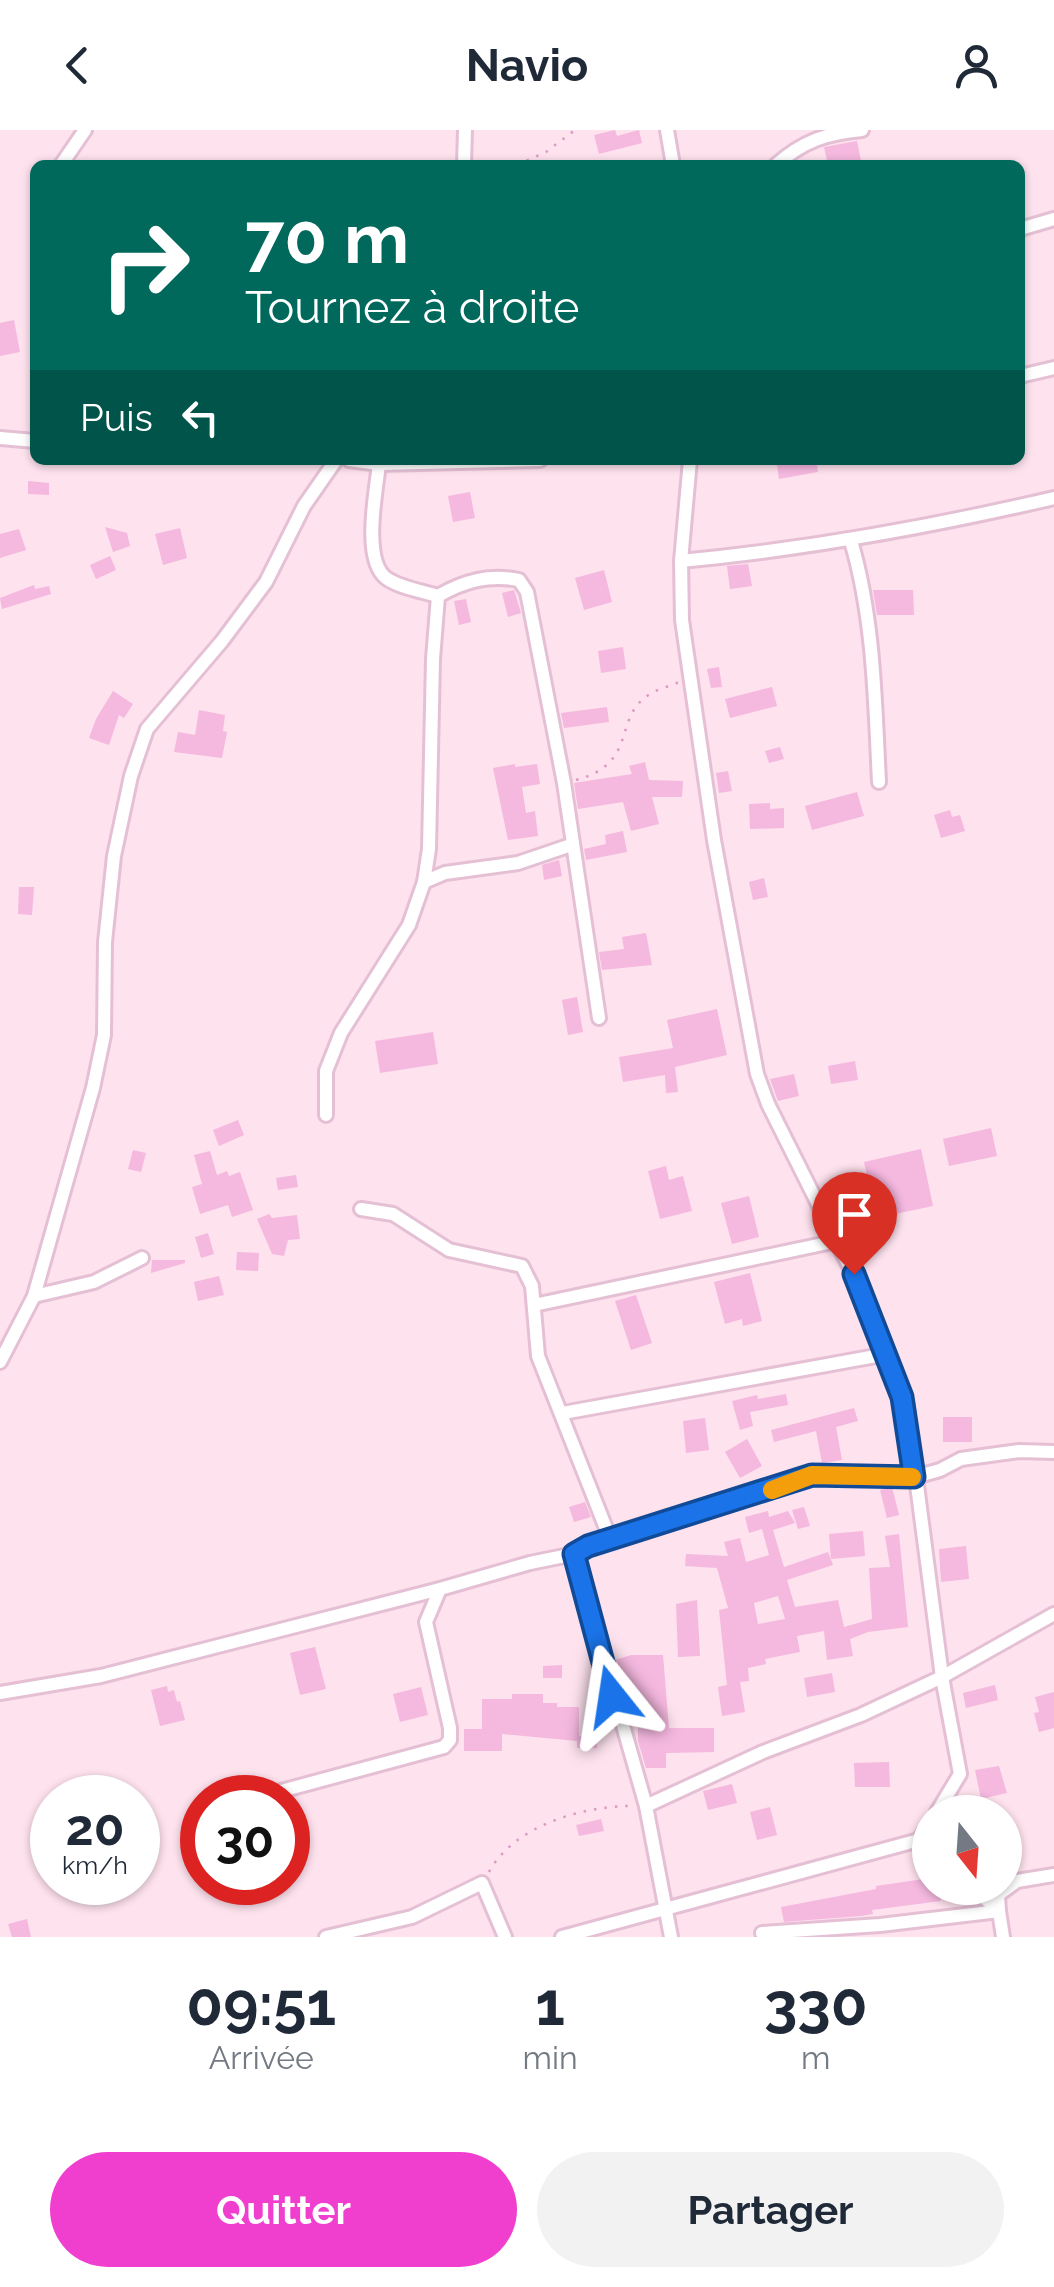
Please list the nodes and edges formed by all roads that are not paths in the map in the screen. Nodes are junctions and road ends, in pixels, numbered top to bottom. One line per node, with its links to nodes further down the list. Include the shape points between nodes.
1 (85, 130): 5 (street)
2 (465, 130): 6 (street)
3 (667, 130): 7 (street)
4 (862, 130): 8 (street, via 804,142)
5 (64, 160)
6 (464, 160)
7 (672, 160)
8 (782, 160)
9 (1054, 219): 10 (street)
10 (1025, 228)
11 (1054, 368): 12 (street)
12 (1025, 375)
13 (0, 438): 14 (street)
14 (30, 441)
15 (333, 465): 30 (street, via 266,582 147,729 114,856 104,1035 94,1088)
16 (378, 465): 21 (street, via 374,562 395,583)
17 (690, 465): 20 (street)
18 (1054, 498): 19 (street)
19 (851, 540): 20 (street); 22 (street, via 871,643)
20 (680, 560): 28 (street, via 682,620 714,840 757,1074)
21 (438, 596): 23 (street, via 462,583 503,576 519,580 528,592); 24 (street)
22 (879, 782)
23 (572, 845): 24 (street); 25 (street)
24 (424, 882): 26 (street, via 409,924 341,1033 326,1071)
25 (599, 1018)
26 (326, 1115)
27 (361, 1208): 31 (street, via 393,1214 449,1250 522,1266)
28 (838, 1240): 31 (street); 32 (street)
29 (142, 1258): 30 (street, via 94,1282)
30 (34, 1296): 33 (street)
31 (534, 1305): 34 (street, via 538,1356)
32 (887, 1354): 34 (street); 36 (street, via 902,1397)
33 (0, 1362)
34 (563, 1413): 37 (street)
35 (1054, 1452): 36 (street, via 961,1459)
36 (914, 1477): 37 (street, via 812,1475); 41 (street)
37 (611, 1542): 38 (street)
38 (574, 1554): 39 (street); 45 (street)
39 (440, 1589): 42 (street, via 101,1676); 43 (street, via 426,1622 450,1740)
40 (1054, 1614): 41 (street)
41 (942, 1677): 44 (street, via 960,1774); 45 (street)
42 (0, 1693)
43 (310, 1783)
44 (947, 1795)
45 (646, 1806): 49 (street)
46 (912, 1848): 49 (street)
47 (1054, 1875): 50 (street, via 1017,1881 998,1895)
48 (992, 1905): 50 (street)
49 (665, 1907): 54 (street); 55 (street)
50 (999, 1911): 51 (street); 56 (street)
51 (762, 1933)
52 (326, 1937): 53 (street, via 412,1917 482,1883)
53 (505, 1937)
54 (562, 1937)
55 (671, 1937)
56 (1003, 1937)

